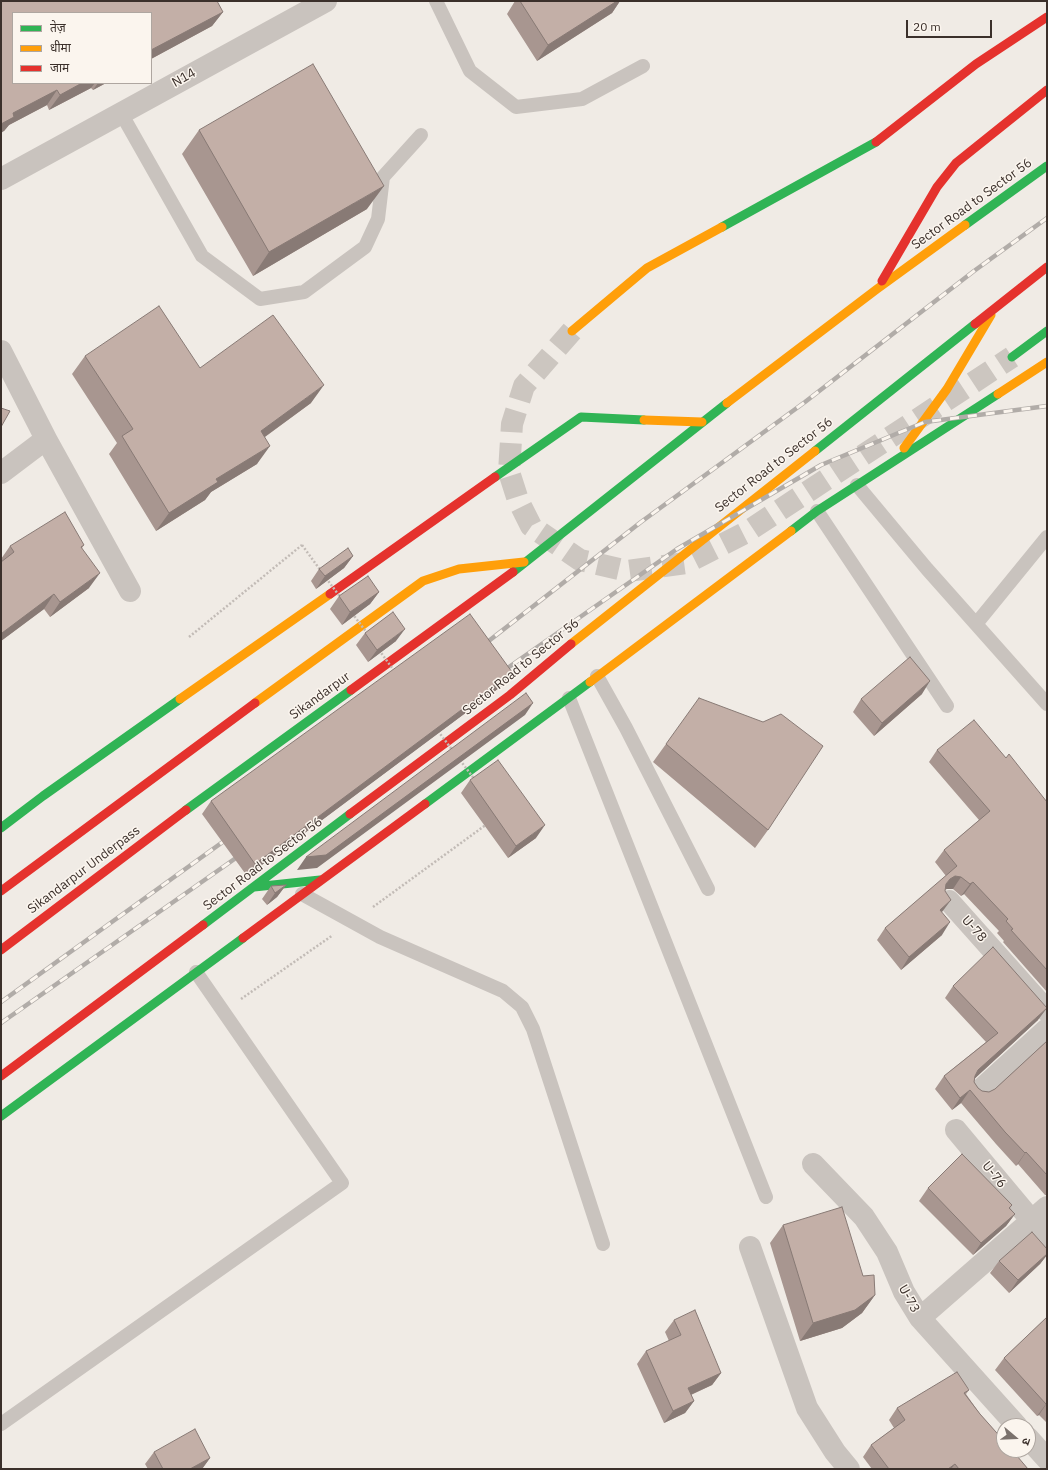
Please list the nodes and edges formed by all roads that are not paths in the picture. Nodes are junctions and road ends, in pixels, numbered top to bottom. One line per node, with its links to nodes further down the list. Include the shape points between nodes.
1 (326, 1): 6 (street, N14)
2 (436, 1): 4 (lane, via 470,72 516,107 582,99)
3 (1047, 17): 13 (main road, via 976,64 878,141 647,268)
4 (643, 66)
5 (1047, 90): 11 (main road, via 956,163 937,187)
6 (121, 113): 7 (lane, via 202,256 260,299 304,292 365,247 378,219 383,177); 9 (street, N14)
7 (420, 135)
8 (1047, 166): 11 (main road, Sector Road to Sector 56)
9 (1, 179)
10 (1047, 267): 12 (main road, Sector Road to Sector 56)
11 (877, 289): 18 (main road, Sector Road to Sector 56)
12 (997, 305): 20 (main road, via 947,389 912,439); 35 (main road, Sector Road to Sector 56, via 564,649 510,695)
13 (572, 331)
14 (1047, 331): 16 (main road)
15 (1, 351): 19 (street)
16 (1012, 357)
17 (1047, 362): 20 (main road)
18 (702, 422): 25 (main road, Sector Road to Sector 56); 33 (main road, via 581,417)
19 (46, 439): 21 (street); 26 (street)
20 (890, 464): 22 (main road)
21 (1, 473)
22 (857, 486): 23 (main road); 27 (lane)
23 (817, 511): 28 (main road); 31 (lane)
24 (1047, 537): 27 (lane)
25 (527, 562): 32 (main road, Sikandarpur); 37 (main road, via 459,569 423,581)
26 (130, 591)
27 (976, 624): 30 (lane)
28 (597, 676): 29 (main road); 36 (lane)
29 (569, 698): 34 (main road); 49 (lane)
30 (1047, 704)
31 (947, 706)
32 (183, 812): 40 (main road, Sikandarpur Underpass)
33 (1, 828)
34 (320, 880): 35 (main road); 38 (main road)
35 (254, 887): 44 (main road, Sector Road to Sector 56)
36 (708, 889)
37 (1, 890)
38 (302, 894): 41 (main road); 53 (lane, via 380,937 503,991 522,1007 533,1029)
39 (949, 901): 42 (street, U-78)
40 (1, 950)
41 (196, 972): 46 (main road); 57 (lane, via 342,1183)
42 (1047, 1011)
43 (1047, 1029): 45 (street)
44 (1, 1076)
45 (978, 1092)
46 (1, 1116)
47 (956, 1130): 51 (street, U-76)
48 (813, 1164): 55 (street, U-73, via 864,1217 887,1252 904,1292)
49 (766, 1197)
50 (1047, 1206): 51 (street)
51 (1031, 1221): 52 (street, U-76); 55 (street)
52 (1047, 1239)
53 (603, 1244)
54 (750, 1247): 60 (street, via 807,1408 834,1452)
55 (920, 1318): 56 (street, U-73)
56 (1010, 1418)
57 (1, 1424)
58 (1036, 1447): 59 (street)
59 (1047, 1459)
60 (849, 1469)

